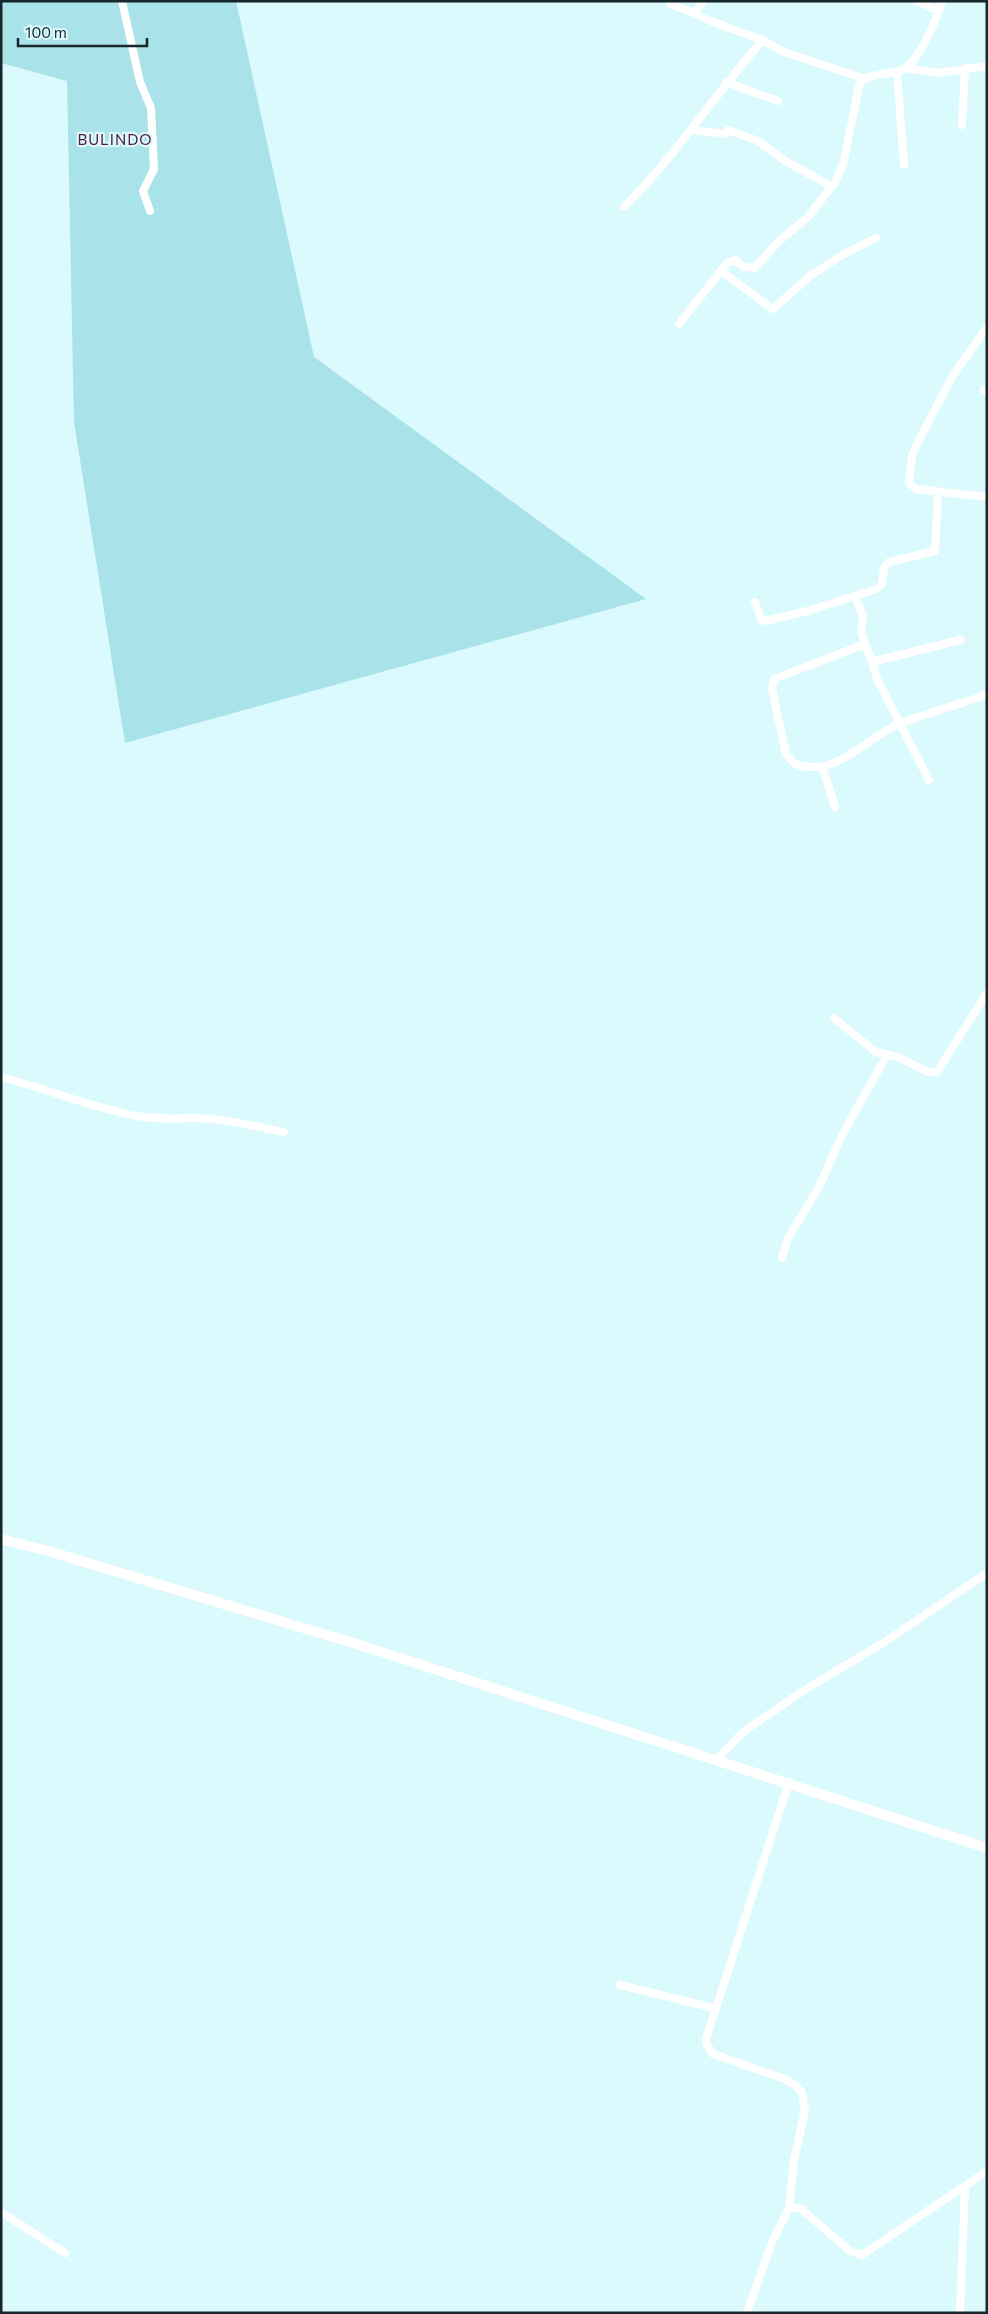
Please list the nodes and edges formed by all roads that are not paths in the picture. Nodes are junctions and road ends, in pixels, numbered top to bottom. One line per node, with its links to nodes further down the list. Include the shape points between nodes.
1 (122, 1): 21 (street, via 140,82 151,108 154,170 143,191)
2 (704, 1): 7 (street)
3 (917, 1): 6 (street)
4 (942, 1): 6 (street)
5 (670, 4): 7 (street)
6 (938, 11): 10 (street, via 920,50)
7 (694, 13): 8 (street)
8 (763, 40): 13 (street, via 784,52); 14 (street)
9 (987, 66): 11 (street)
10 (906, 68): 11 (street, via 938,73); 12 (street)
11 (965, 68): 16 (street)
12 (897, 72): 13 (street); 18 (street)
13 (863, 78): 19 (street, via 843,165)
14 (726, 82): 15 (street); 17 (street)
15 (778, 101)
16 (962, 125)
17 (692, 130): 19 (street, via 724,134 728,130 758,141 786,162); 20 (street)
18 (904, 165)
19 (831, 186): 23 (street, via 808,217 754,268 735,260)
20 (624, 207)
21 (150, 211)
22 (876, 238): 23 (street, via 810,276 773,309)
23 (720, 271): 24 (street)
24 (679, 324)
25 (987, 327): 26 (street, via 952,378 912,456 909,483 916,489)
26 (938, 493): 27 (street); 28 (street, via 935,551 889,562 884,568 882,584)
27 (987, 497)
28 (855, 597): 29 (street, via 765,620 758,614); 31 (street, via 863,616 861,632)
29 (755, 602)
30 (960, 640): 32 (street)
31 (865, 644): 32 (street); 35 (street, via 778,676 772,684 786,754 801,767)
32 (872, 662): 34 (street)
33 (987, 694): 34 (street)
34 (900, 724): 35 (street, via 879,734 848,757); 36 (street)
35 (822, 766): 37 (street)
36 (929, 780)
37 (835, 807)
38 (987, 993): 40 (street, via 937,1072 928,1072)
39 (834, 1018): 40 (street, via 876,1052)
40 (887, 1055): 43 (street, via 843,1133 819,1187 788,1238)
41 (1, 1077): 42 (street, via 89,1105 139,1116 175,1120 215,1119)
42 (284, 1132)
43 (782, 1258)
44 (1, 1539): 46 (street, via 298,1626)
45 (987, 1573): 46 (street, via 883,1643 806,1688 743,1732)
46 (717, 1759): 47 (street)
47 (788, 1782): 48 (street); 50 (street)
48 (987, 1848)
49 (620, 1985): 50 (street)
50 (714, 2008): 53 (street, via 706,2040 713,2054 785,2079 802,2092 805,2111 794,2160)
51 (987, 2171): 52 (street)
52 (965, 2187): 53 (street, via 862,2255 850,2251 800,2208); 57 (street)
53 (789, 2208): 56 (street, via 772,2242)
54 (1, 2212): 55 (street)
55 (65, 2253)
56 (747, 2313)
57 (960, 2313)

